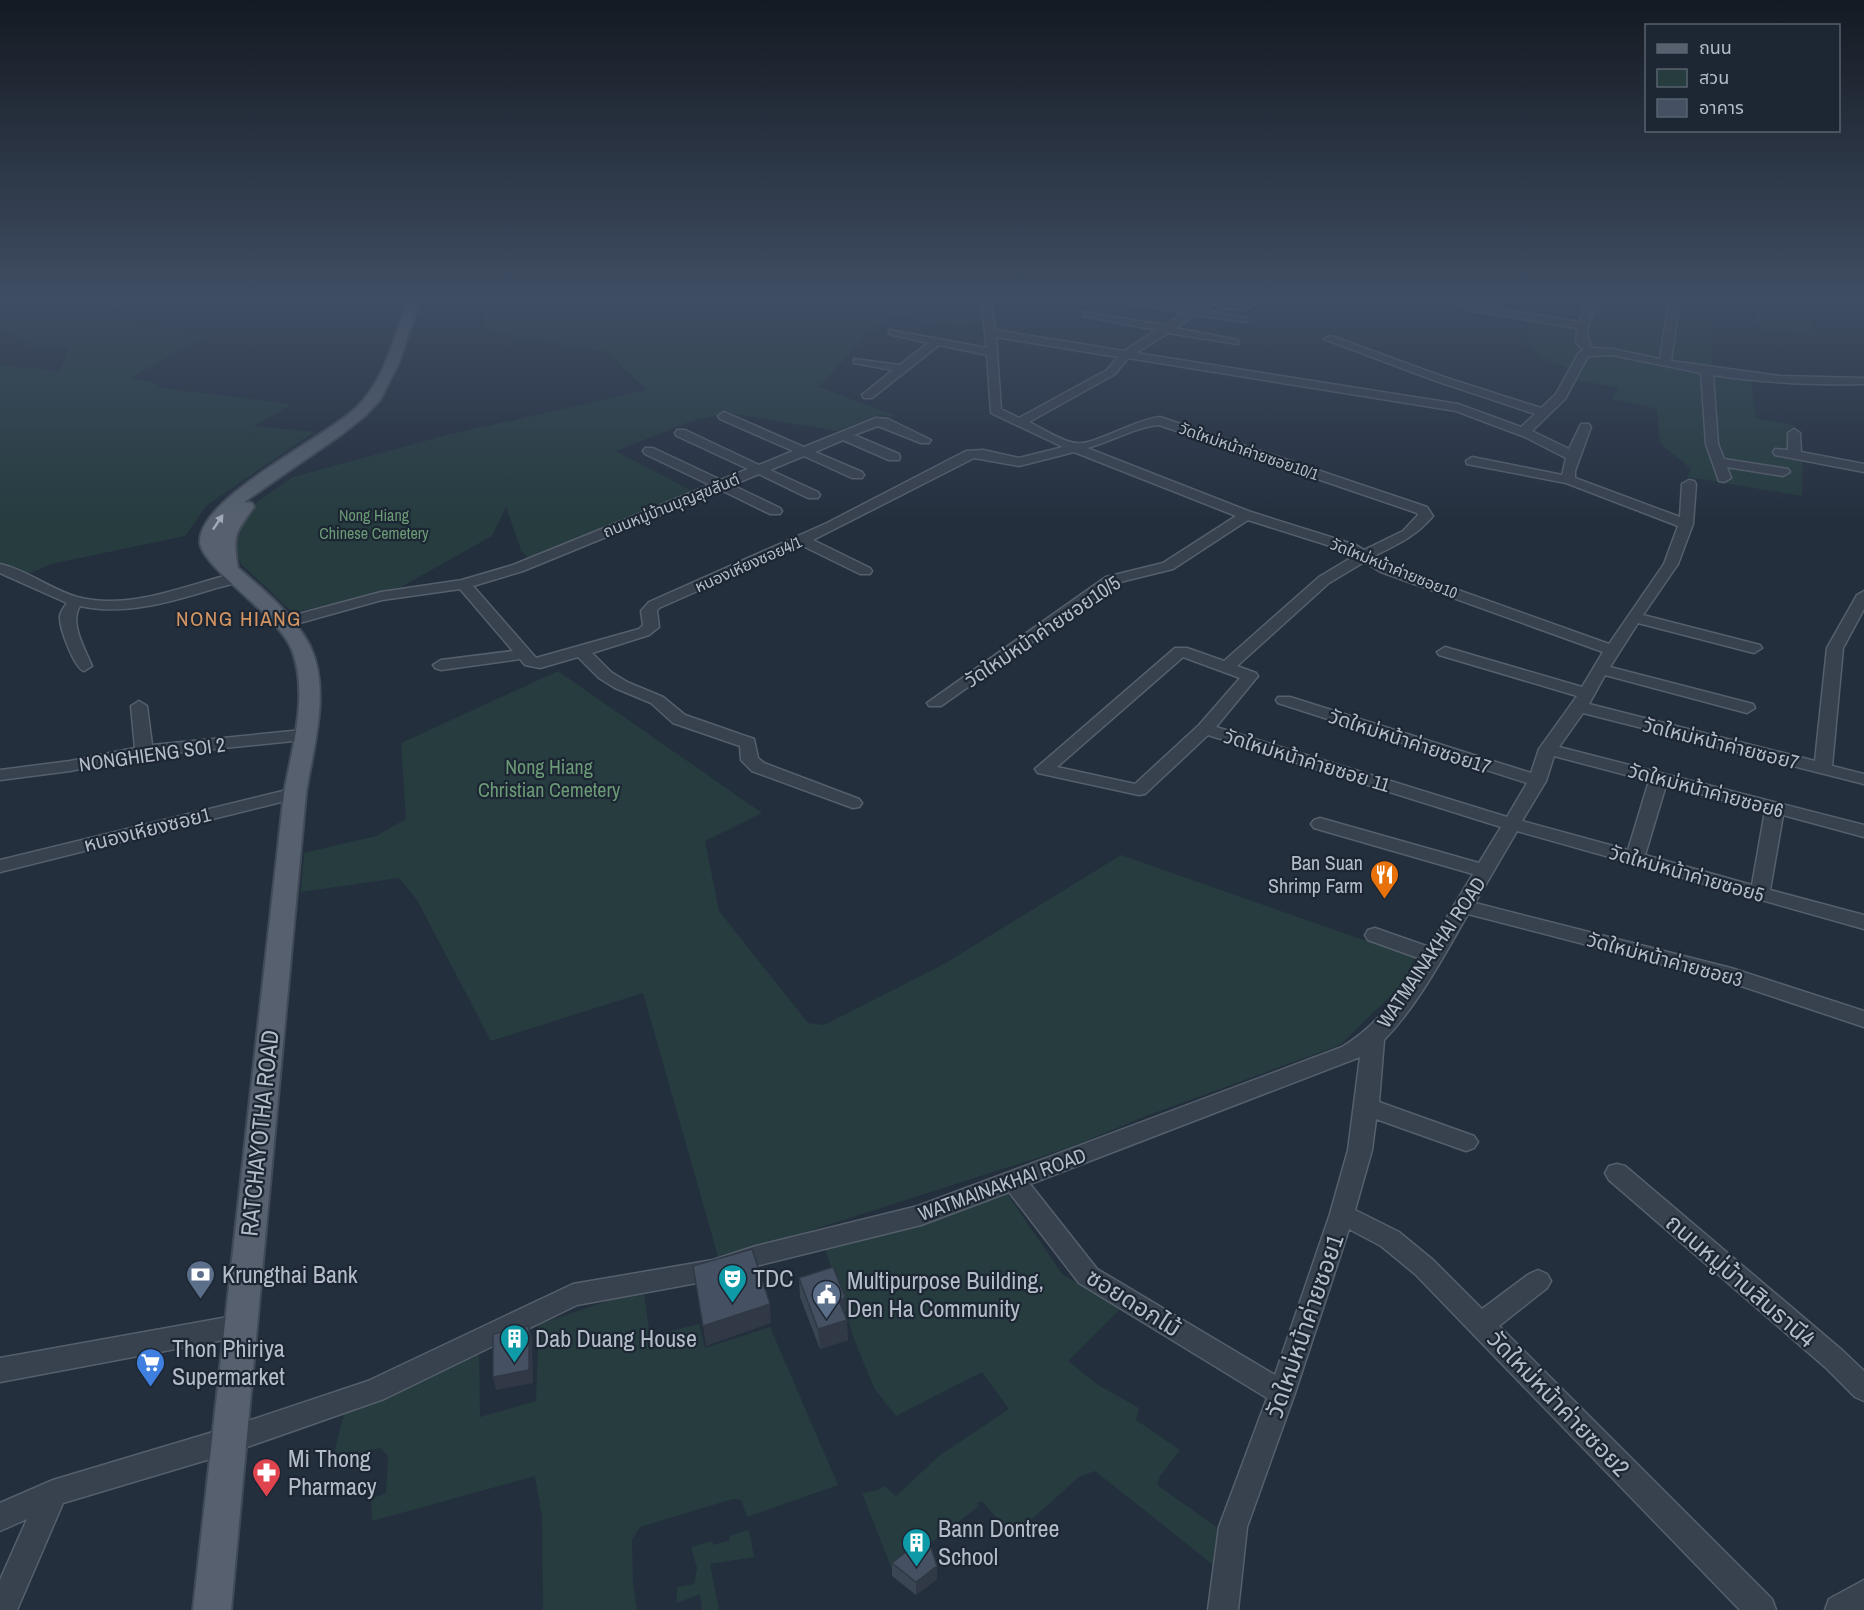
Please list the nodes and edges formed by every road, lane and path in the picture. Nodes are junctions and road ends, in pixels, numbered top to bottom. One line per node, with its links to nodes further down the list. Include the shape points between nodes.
1 (388, 370): 40 (main road, via 366,407)
2 (401, 370): 40 (main road, via 391,395 380,408)
3 (897, 370): 12 (street)
4 (994, 370): 15 (street, วัดใหม่หน้าค่ายซอย10, via 995,410)
5 (1113, 370): 15 (street)
6 (1223, 370): 17 (street, via 1436,403)
7 (1416, 370): 13 (street)
8 (1575, 370): 13 (street, via 1561,396)
9 (1697, 370): 10 (street)
10 (1707, 372): 11 (street); 30 (street, via 1712,444)
11 (1864, 381)
12 (868, 395)
13 (1545, 413): 17 (street)
14 (724, 416): 24 (street)
15 (1020, 422): 22 (street, วัดใหม่หน้าค่ายซอย10)
16 (1585, 427): 27 (street)
17 (1523, 432): 27 (street)
18 (681, 433): 32 (street)
19 (1794, 433): 26 (street)
20 (842, 435): 21 (street, ถนนหมู่บ้านบุญสุขสันต์, via 884,422); 24 (street, ถนนหมู่บ้านบุญสุขสันต์); 28 (street)
21 (925, 440)
22 (1074, 447): 42 (street, วัดใหม่หน้าค่ายซอย10); 44 (street, หนองเหียงซอย4/1, via 1019,462 971,454); 45 (street, วัดใหม่หน้าค่ายซอย10/1, via 1160,421 1422,510 1426,516 1408,534)
23 (649, 451): 38 (street)
24 (804, 451): 32 (street, ถนนหมู่บ้านบุญสุขสันต์); 34 (street)
25 (1779, 452): 26 (street)
26 (1795, 455): 31 (street)
27 (1573, 456): 36 (street)
28 (894, 457)
29 (1472, 461): 36 (street)
30 (1718, 462): 33 (street); 35 (street)
31 (1864, 468)
32 (759, 469): 38 (street, ถนนหมู่บ้านบุญสุขสันต์); 39 (street)
33 (1783, 472)
34 (857, 475)
35 (1724, 478)
36 (1569, 480): 43 (street)
37 (1689, 484): 43 (street, WATMAINAKHAI ROAD)
38 (720, 485): 41 (street); 49 (street, ถนนหมู่บ้านบุญสุขสันต์, via 518,568)
39 (813, 495)
40 (246, 499): 48 (main road, RATCHAYOTHA ROAD, via 214,525 209,538 216,559)
41 (775, 511)
42 (1246, 515): 45 (street, วัดใหม่หน้าค่ายซอย10); 65 (street, วัดใหม่หน้าค่ายซอย10/5, via 1168,566 1111,580)
43 (1686, 524): 52 (street, WATMAINAKHAI ROAD, via 1671,564)
44 (802, 540): 47 (street); 56 (street, หนองเหียงซอย4/1, via 654,605 649,611 651,627 644,632)
45 (1365, 555): 55 (street, วัดใหม่หน้าค่ายซอย10, via 1386,568); 61 (street, via 1324,580)
46 (0, 568): 51 (street)
47 (865, 572)
48 (233, 574): 51 (street, via 147,602 98,605); 53 (main road, RATCHAYOTHA ROAD)
49 (464, 584): 53 (street, ถนนหมู่บ้านบุญสุขสันต์, via 381,596); 58 (street)
50 (1864, 595): 72 (street, via 1835,648)
51 (76, 601): 60 (street, via 68,613 68,624)
52 (1635, 618): 54 (street); 55 (street, WATMAINAKHAI ROAD)
53 (285, 622): 70 (main road, RATCHAYOTHA ROAD, via 301,648 306,667 309,698)
54 (1754, 648)
55 (1612, 650): 62 (street, WATMAINAKHAI ROAD)
56 (580, 651): 58 (street, หนองเหียงซอย4/1, via 540,663 531,662); 78 (street, via 605,675 657,700 679,719 748,743 750,760 758,767)
57 (1445, 652): 64 (street, วัดใหม่หน้าค่ายซอย7)
58 (526, 654): 59 (street)
59 (441, 665)
60 (84, 666)
61 (1227, 667): 68 (street, วัดใหม่หน้าค่ายซอย 11, via 1250,676); 68 (street, วัดใหม่หน้าค่ายซอย 11, via 1180,651 1044,769 1139,790)
62 (1603, 670): 64 (street, WATMAINAKHAI ROAD); 67 (street)
63 (1284, 700): 76 (street, วัดใหม่หน้าค่ายซอย17)
64 (1583, 701): 69 (street, WATMAINAKHAI ROAD); 72 (street, วัดใหม่หน้าค่ายซอย7)
65 (935, 703)
66 (139, 706): 71 (street)
67 (1747, 708)
68 (1206, 729): 81 (street, วัดใหม่หน้าค่ายซอย 11)
69 (1548, 749): 74 (street, วัดใหม่หน้าค่ายซอย6); 76 (street, WATMAINAKHAI ROAD)
70 (301, 750): 71 (street, NONGHIENG SOI 2); 77 (main road, RATCHAYOTHA ROAD)
71 (144, 751): 73 (street, NONGHIENG SOI 2)
72 (1823, 769): 75 (street, วัดใหม่หน้าค่ายซอย7)
73 (0, 775)
74 (1659, 777): 79 (street, วัดใหม่หน้าค่ายซอย6); 83 (street)
75 (1864, 779)
76 (1537, 781): 81 (street, WATMAINAKHAI ROAD)
77 (295, 793): 84 (street, หนองเหียงซอย1); 100 (main road, RATCHAYOTHA ROAD)
78 (853, 803)
79 (1775, 807): 82 (street, วัดใหม่หน้าค่ายซอย6); 86 (street)
80 (1320, 824): 85 (street)
81 (1511, 824): 83 (street, วัดใหม่หน้าค่ายซอย5); 85 (street, WATMAINAKHAI ROAD)
82 (1864, 831)
83 (1635, 858): 86 (street, วัดใหม่หน้าค่ายซอย5)
84 (0, 866)
85 (1485, 871): 87 (street, WATMAINAKHAI ROAD)
86 (1760, 893): 88 (street, วัดใหม่หน้าค่ายซอย5)
87 (1464, 907): 90 (street, WATMAINAKHAI ROAD); 91 (street, วัดใหม่หน้าค่ายซอย3, via 1731,975)
88 (1864, 922)
89 (1375, 935): 90 (street)
90 (1434, 956): 92 (street, WATMAINAKHAI ROAD, via 1389,1022)
91 (1864, 1019)
92 (1373, 1038): 93 (street, วัดใหม่หน้าค่ายซอย1); 96 (street, WATMAINAKHAI ROAD, via 1350,1053)
93 (1367, 1107): 94 (street); 97 (street, วัดใหม่หน้าค่ายซอย1)
94 (1466, 1142)
95 (1617, 1173): 102 (street, ถนนหมู่บ้านสินธานี4)
96 (1014, 1181): 103 (street, ซอยดอกไม้, via 1088,1276); 104 (street, WATMAINAKHAI ROAD, via 921,1215 713,1269 573,1295 375,1391)
97 (1342, 1214): 99 (street, วัดใหม่หน้าค่ายซอย2, via 1390,1239); 103 (street, วัดใหม่หน้าค่ายซอย1)
98 (1538, 1281): 99 (street)
99 (1482, 1324): 111 (street, วัดใหม่หน้าค่ายซอย2)
100 (239, 1326): 101 (street); 104 (main road, RATCHAYOTHA ROAD)
101 (0, 1370)
102 (1864, 1389)
103 (1282, 1393): 110 (street, วัดใหม่หน้าค่ายซอย1, via 1233,1527)
104 (230, 1440): 105 (street, WATMAINAKHAI ROAD); 109 (main road, RATCHAYOTHA ROAD)
105 (53, 1493): 106 (street, WATMAINAKHAI ROAD); 108 (street)
106 (0, 1517)
107 (1864, 1594): 112 (street)
108 (2, 1610)
109 (212, 1610)
110 (1223, 1610)
111 (1761, 1610)
112 (1840, 1610)

